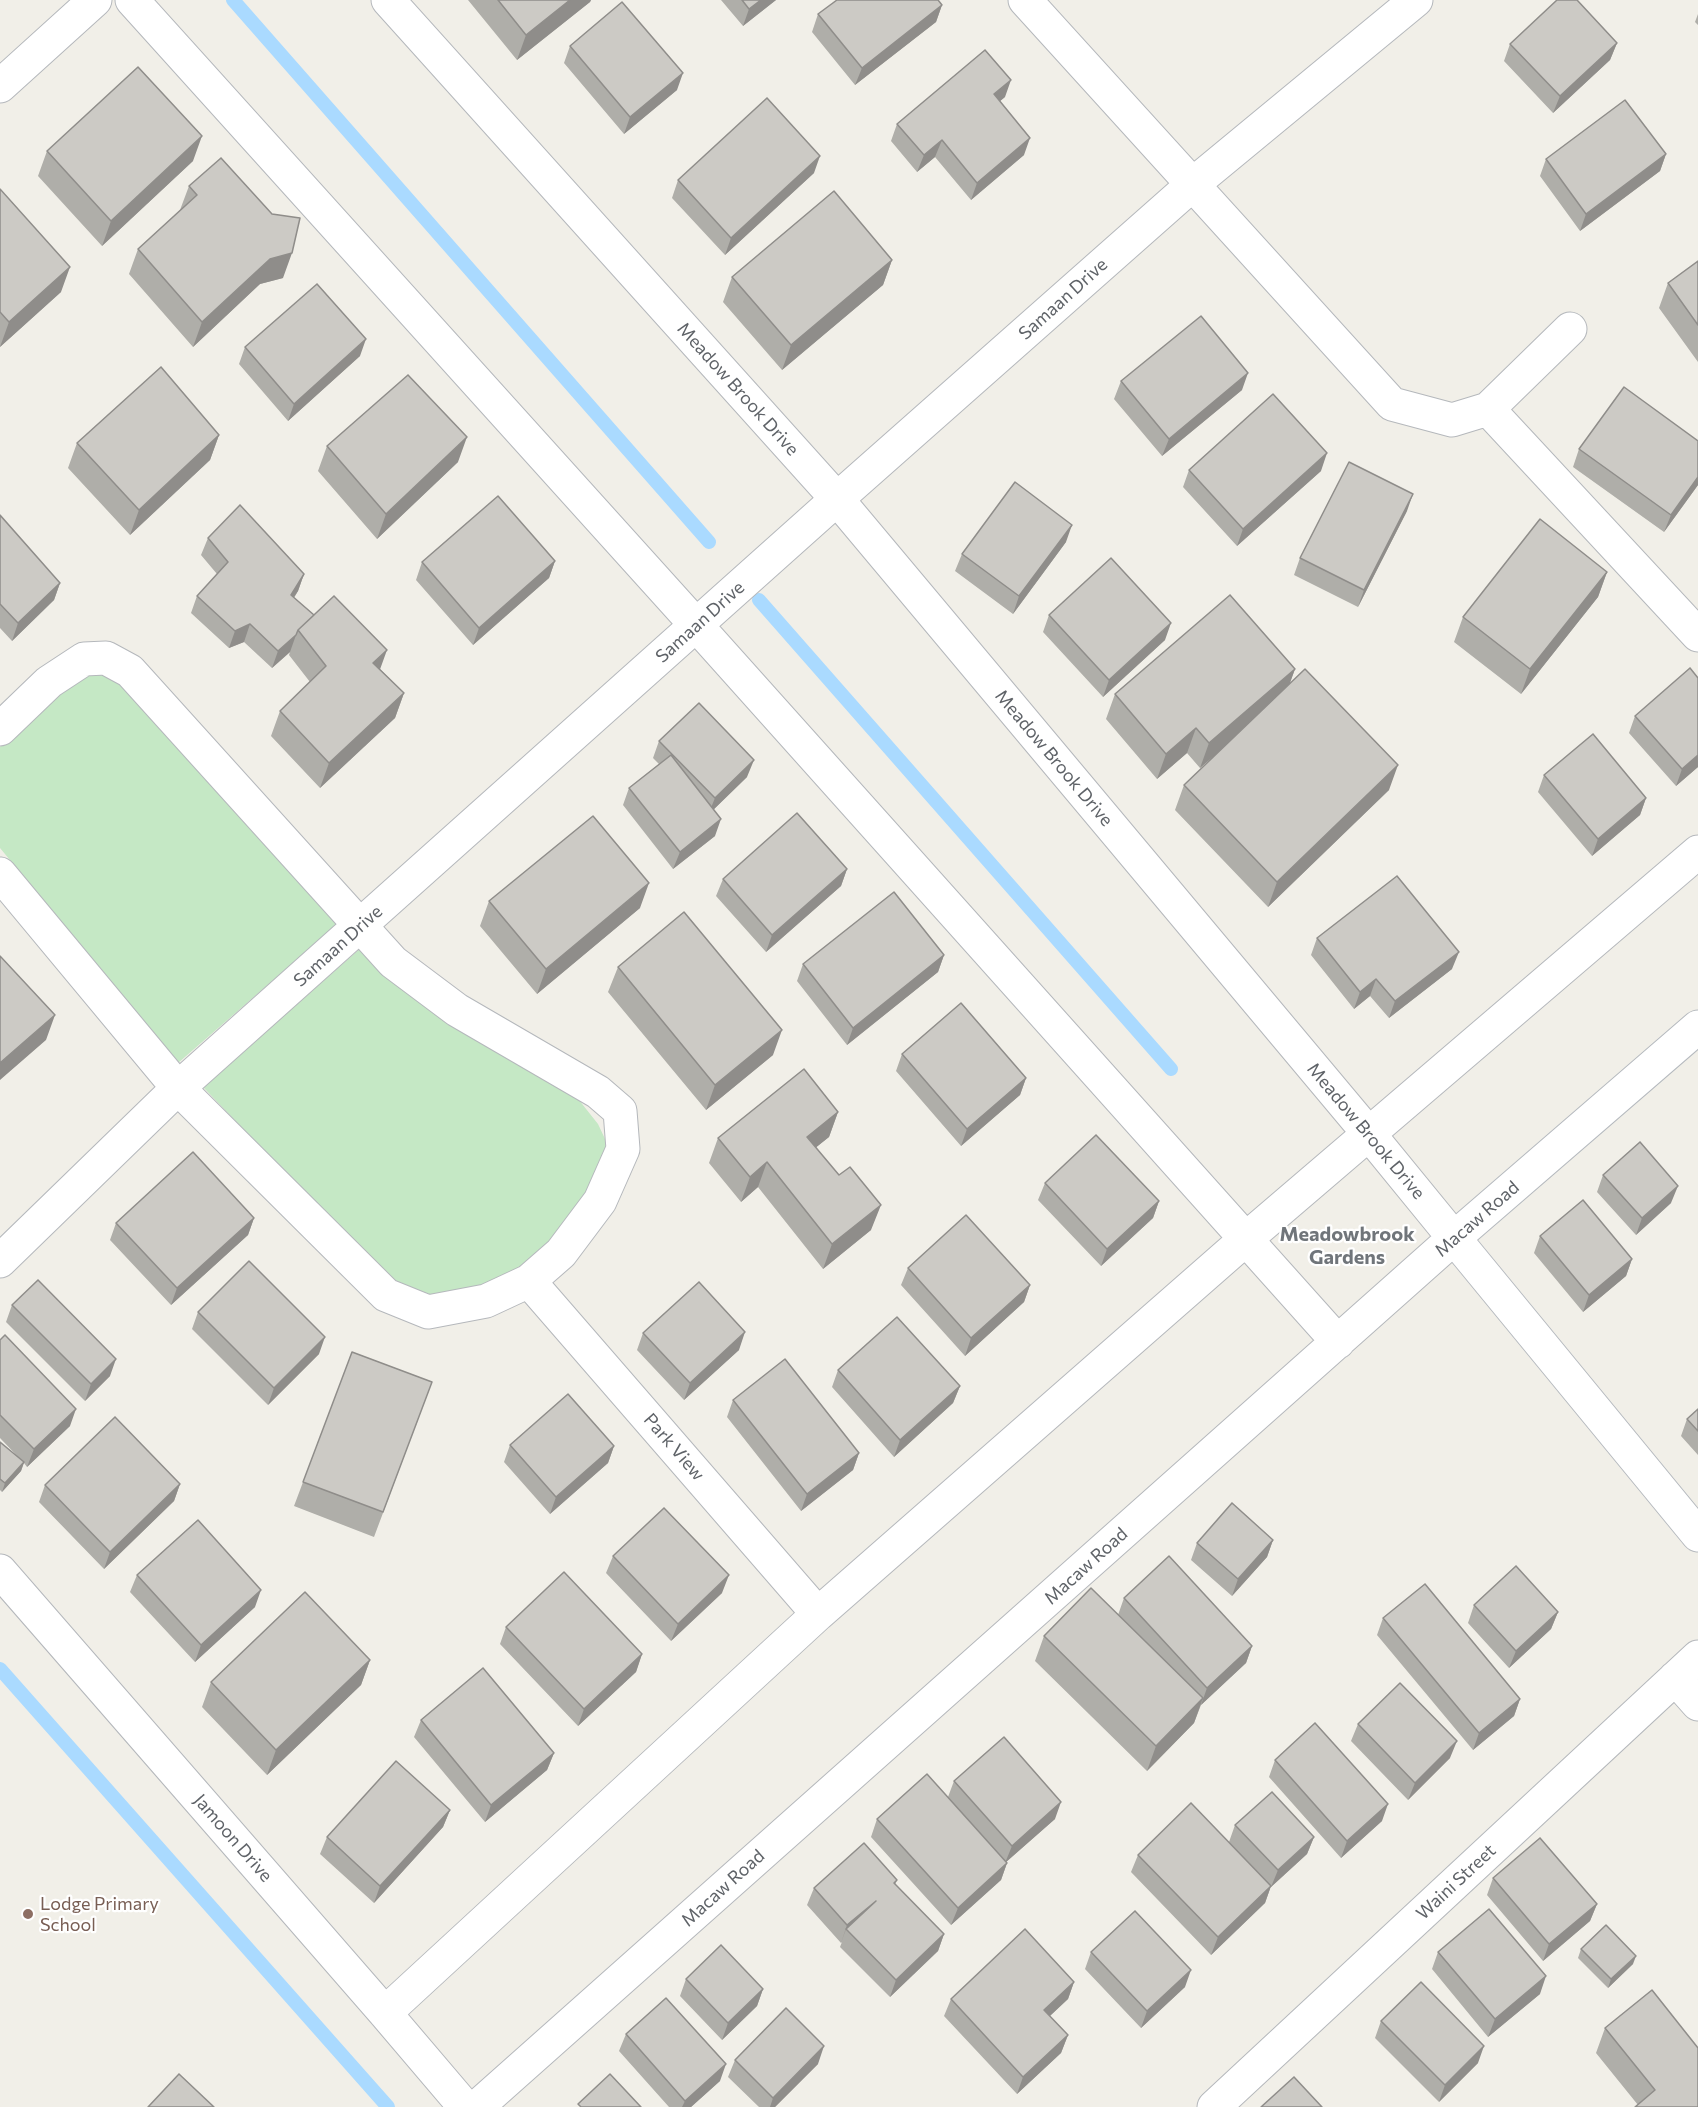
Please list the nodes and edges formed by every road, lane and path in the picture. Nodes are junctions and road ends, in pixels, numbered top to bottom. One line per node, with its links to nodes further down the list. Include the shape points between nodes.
1 (95, 0): 6 (street)
2 (132, 0): 11 (street)
3 (388, 0): 10 (street, Meadow Brook Drive)
4 (1025, 0): 7 (street)
5 (1416, 0): 7 (street, Samaan Drive)
6 (0, 86)
7 (1192, 185): 9 (street, via 1392,404 1452,420); 10 (street, Samaan Drive)
8 (1570, 329): 9 (street)
9 (1488, 409): 12 (street)
10 (837, 499): 11 (street, Samaan Drive); 19 (street, Meadow Brook Drive)
11 (697, 626): 16 (street, Samaan Drive); 20 (street)
12 (1698, 635)
13 (0, 729): 16 (street, via 49,682 84,659 106,658 130,672)
14 (1698, 852): 19 (street)
15 (0, 874): 18 (street)
16 (361, 925): 18 (street, Samaan Drive); 23 (street, via 393,962 457,1010 598,1092 620,1112 623,1149 600,1201 561,1253)
17 (1698, 1027): 21 (street, Macaw Road)
18 (178, 1088): 22 (street, Samaan Drive); 23 (street, via 386,1295 428,1312 486,1301)
19 (1370, 1134): 20 (street); 21 (street, Meadow Brook Drive)
20 (1247, 1238): 24 (street); 27 (street)
21 (1454, 1238): 24 (street, Macaw Road); 25 (street, Meadow Brook Drive)
22 (0, 1261)
23 (529, 1281): 27 (street, Park View)
24 (1338, 1342): 32 (street, Macaw Road)
25 (1698, 1535)
26 (0, 1571): 30 (street, Jamoon Drive)
27 (818, 1614): 30 (street)
28 (1687, 1667): 29 (street); 33 (street, Waini Street)
29 (1698, 1704)
30 (386, 2013): 31 (street, Jamoon Drive)
31 (465, 2107)
32 (477, 2107)
33 (1214, 2107)

